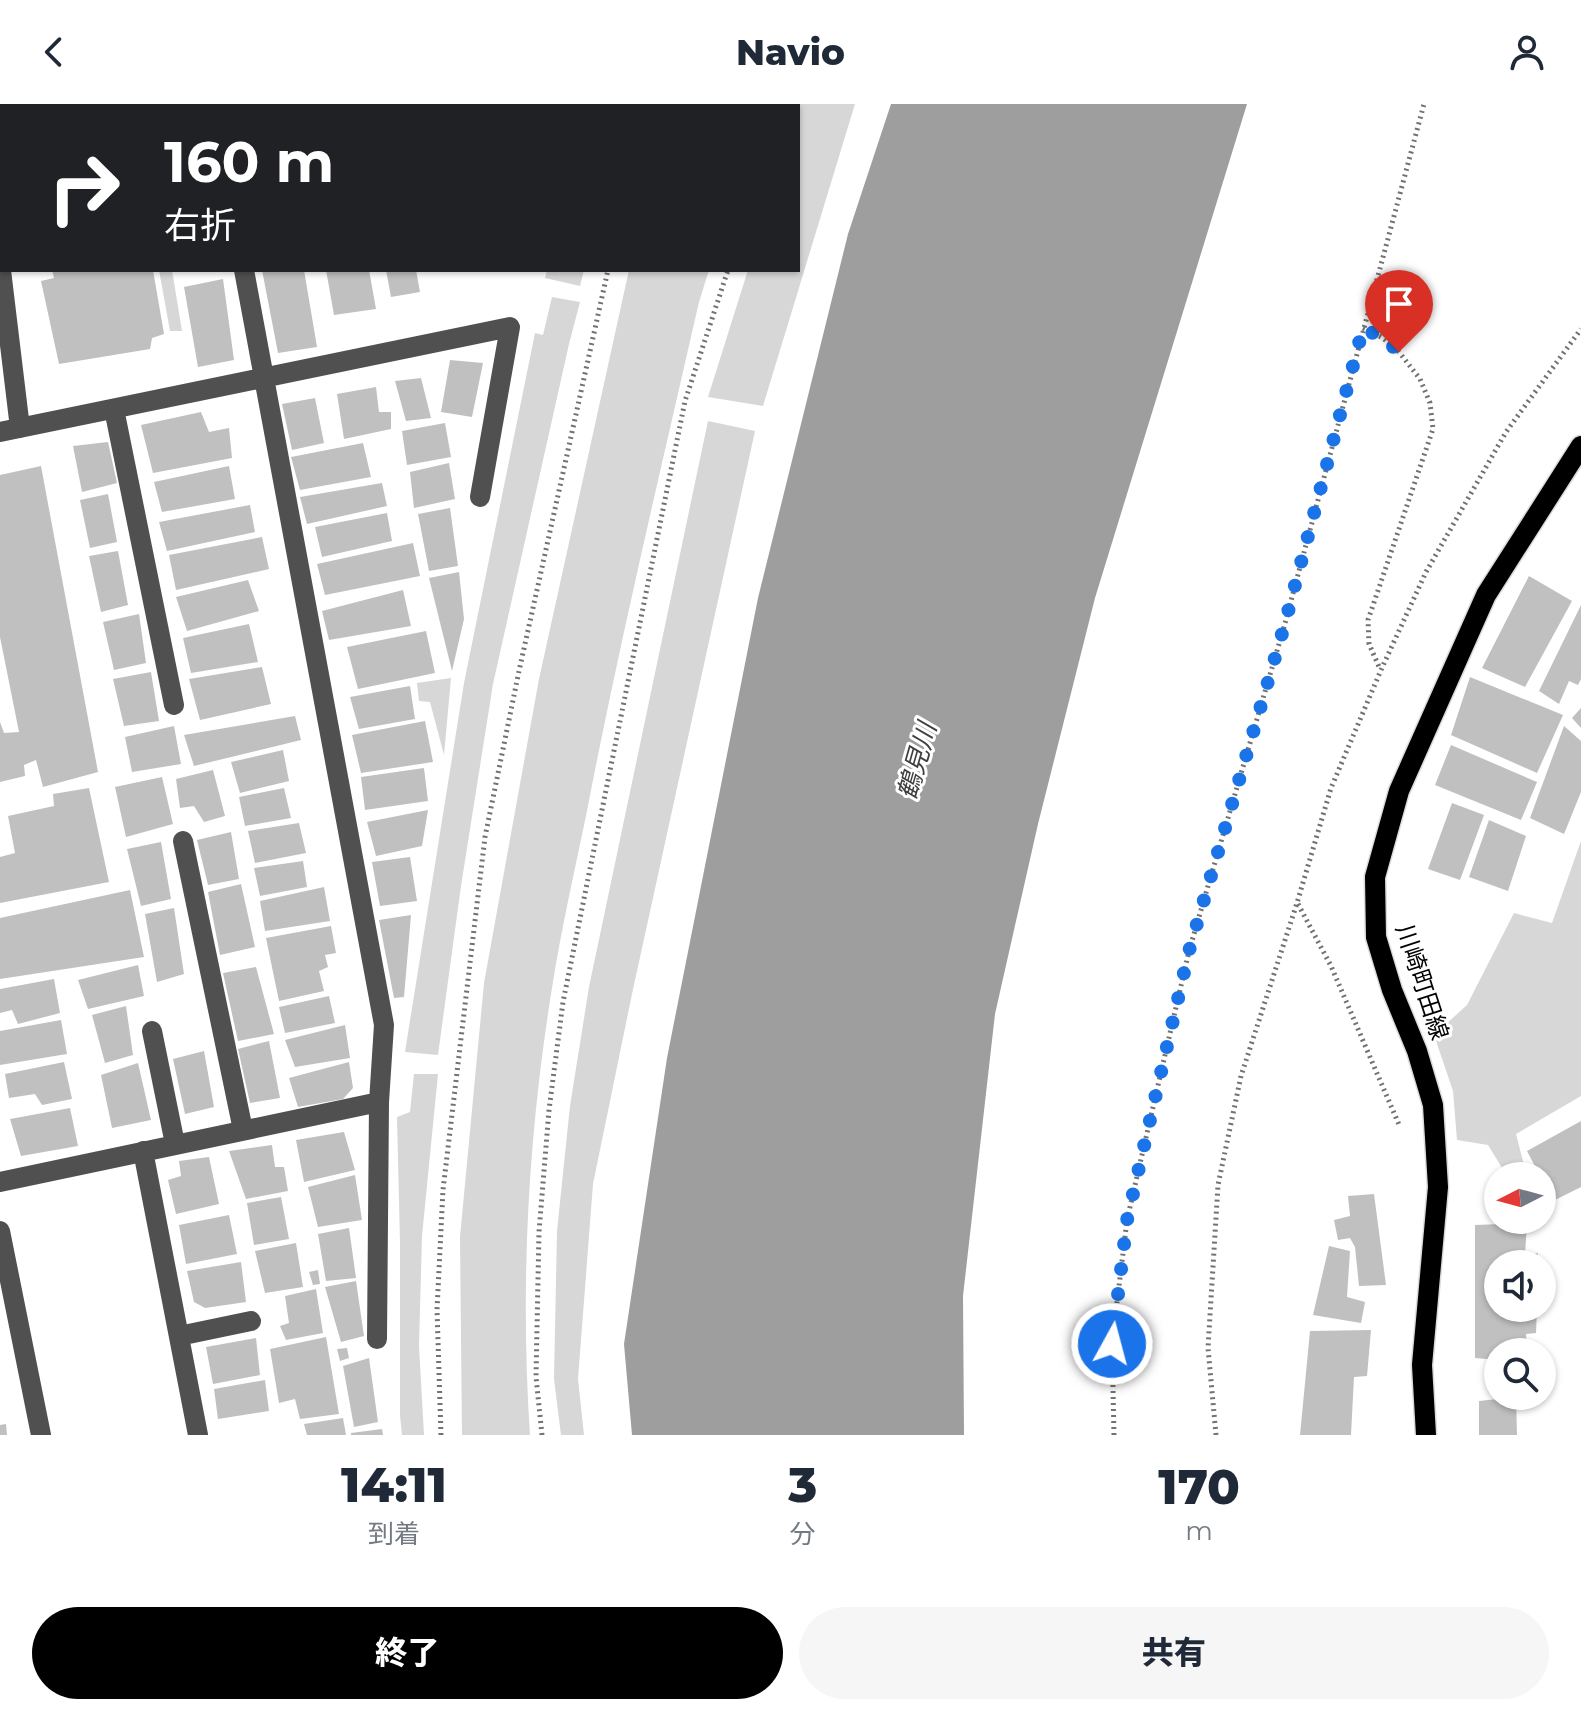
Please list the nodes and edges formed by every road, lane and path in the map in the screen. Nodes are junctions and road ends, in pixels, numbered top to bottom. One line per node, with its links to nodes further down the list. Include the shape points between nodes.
1 (1424, 104): 6 (path)
2 (1, 272): 10 (street)
3 (244, 272): 8 (street)
4 (608, 272): 30 (path, via 485,837 443,1190 437,1310)
5 (727, 272): 31 (path, via 685,401 563,1002 539,1232 536,1377)
6 (1363, 328): 13 (path, via 1399,352 1420,379 1433,429 1368,620 1369,644); 32 (path, via 1284,627 1189,951 1127,1220 1112,1344)
7 (1581, 329): 13 (path, via 1506,432 1426,572)
8 (264, 378): 9 (street); 12 (street, via 510,327); 18 (street, via 384,1025)
9 (114, 409): 10 (street); 14 (street)
10 (10, 430)
11 (1581, 446): 34 (main road, 川崎町田線, via 1486,595 1399,791 1375,877 1376,937 1433,1105 1438,1187 1422,1365)
12 (480, 497)
13 (1381, 670): 16 (path, via 1331,788)
14 (174, 705)
15 (183, 841): 20 (street)
16 (1297, 903): 19 (path, via 1331,966); 33 (path, via 1241,1076 1218,1185 1208,1348)
17 (152, 1031): 21 (street)
18 (379, 1102): 20 (street); 27 (street)
19 (1401, 1129)
20 (243, 1130): 21 (street)
21 (175, 1144): 22 (street)
22 (143, 1151): 23 (street); 26 (street)
23 (0, 1182)
24 (0, 1231): 28 (street)
25 (251, 1321): 26 (street)
26 (179, 1336): 29 (street)
27 (377, 1339)
28 (41, 1435)
29 (198, 1435)
30 (441, 1435)
31 (542, 1435)
32 (1114, 1435)
33 (1216, 1435)
34 (1426, 1435)

